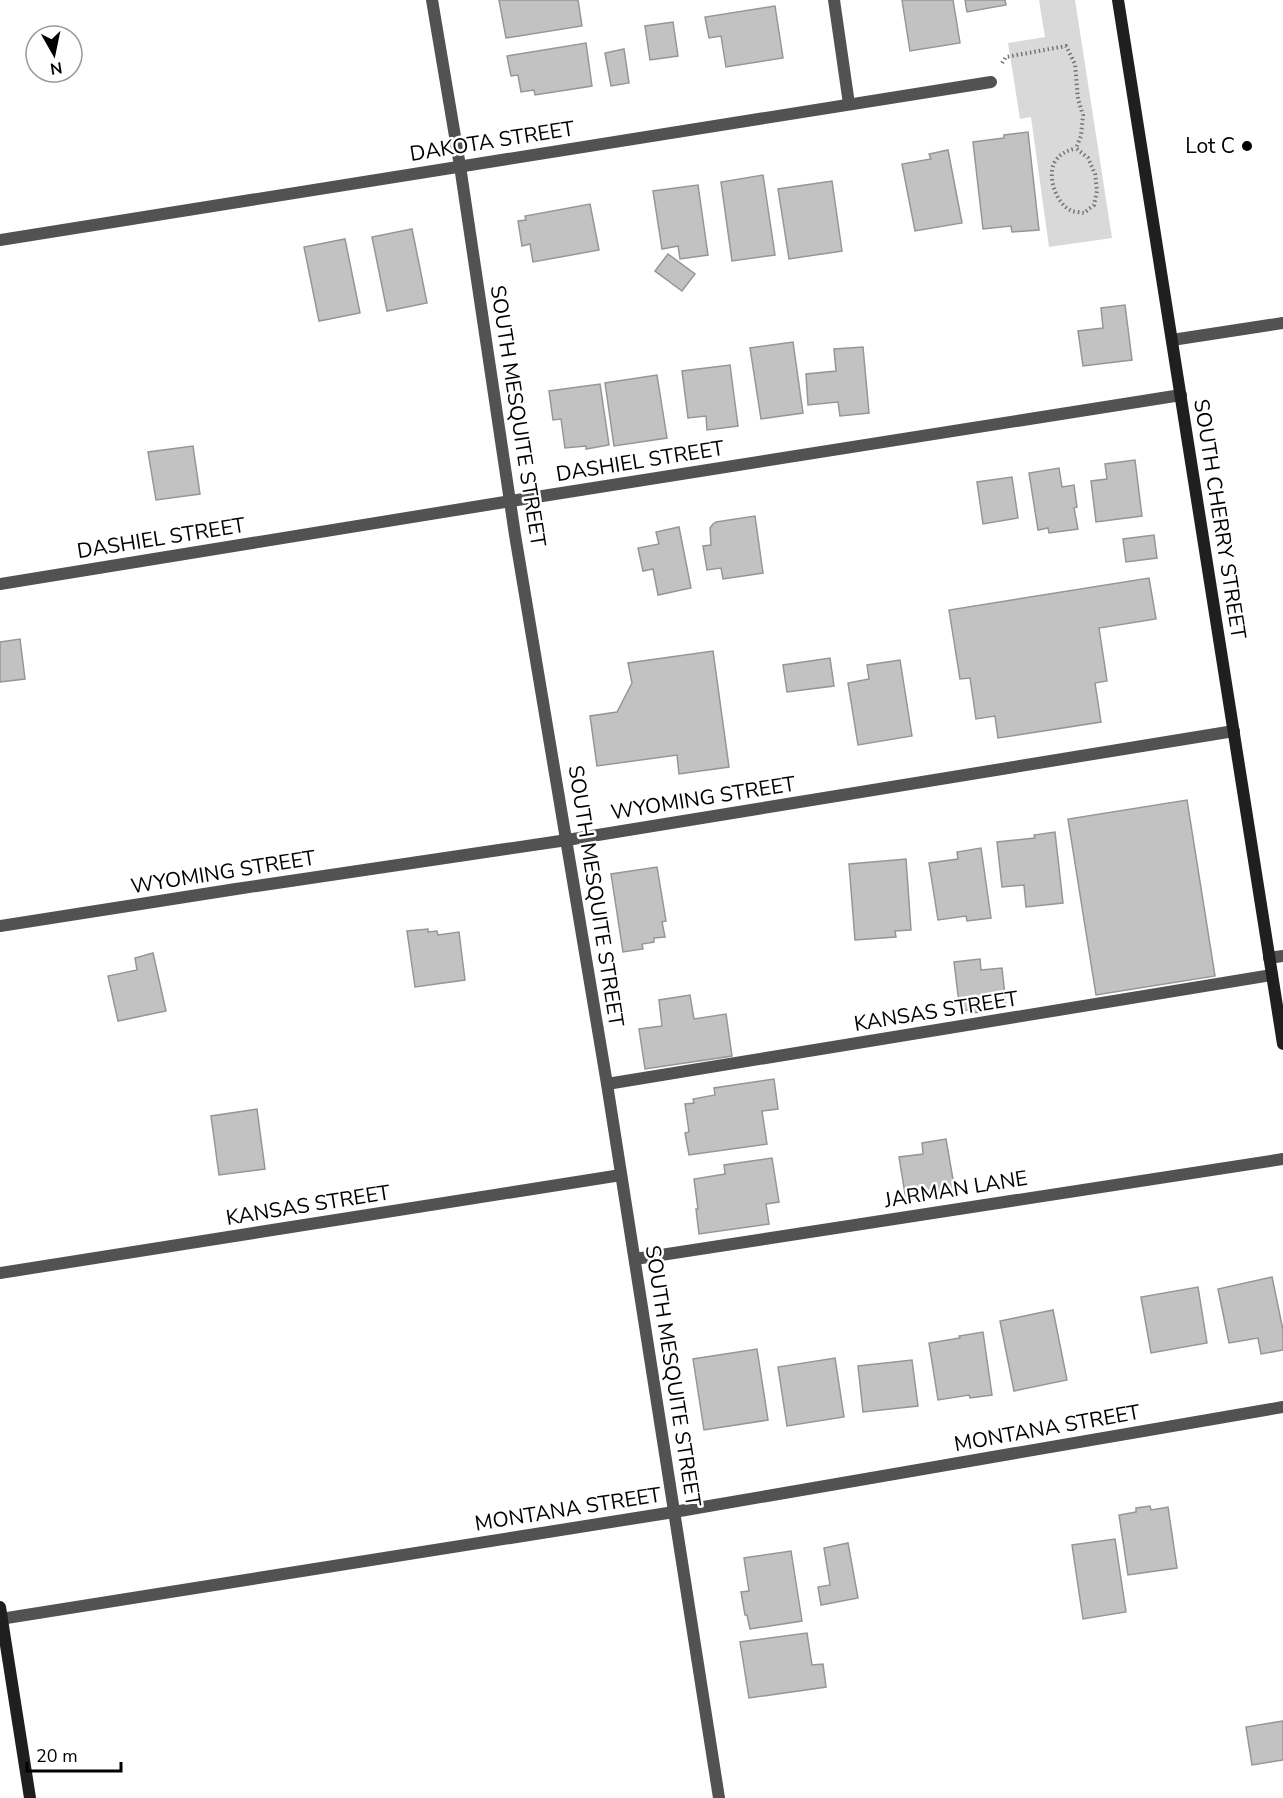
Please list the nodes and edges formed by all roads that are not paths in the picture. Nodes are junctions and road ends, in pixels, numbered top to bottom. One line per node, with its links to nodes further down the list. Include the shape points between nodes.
1 (432, 0): 6 (street, SOUTH MESQUITE STREET)
2 (834, 0): 5 (street)
3 (1118, 0): 9 (street, SOUTH CHERRY STREET)
4 (991, 82): 5 (street, DAKOTA STREET)
5 (849, 104): 6 (street, DAKOTA STREET)
6 (460, 166): 7 (street, DAKOTA STREET); 11 (street, SOUTH MESQUITE STREET)
7 (0, 240)
8 (1283, 322): 9 (street)
9 (1172, 340): 10 (street, SOUTH CHERRY STREET)
10 (1181, 395): 11 (street, DASHIEL STREET); 13 (street, SOUTH CHERRY STREET)
11 (511, 501): 12 (street, DASHIEL STREET); 14 (street, SOUTH MESQUITE STREET)
12 (0, 585)
13 (1234, 731): 14 (street, WYOMING STREET); 17 (street, SOUTH CHERRY STREET)
14 (567, 840): 15 (street, WYOMING STREET); 20 (street, SOUTH MESQUITE STREET)
15 (0, 926)
16 (1283, 956): 17 (street)
17 (1269, 958): 18 (street, SOUTH CHERRY STREET)
18 (1272, 975): 19 (street, SOUTH CHERRY STREET); 20 (street, KANSAS STREET)
19 (1283, 1044)
20 (607, 1084): 22 (street, SOUTH MESQUITE STREET)
21 (1283, 1159): 23 (street, JARMAN LANE)
22 (621, 1175): 23 (street, SOUTH MESQUITE STREET); 24 (street, KANSAS STREET)
23 (635, 1259): 26 (street, SOUTH MESQUITE STREET)
24 (0, 1272)
25 (1283, 1407): 26 (street, MONTANA STREET)
26 (674, 1512): 27 (street, MONTANA STREET); 29 (street, SOUTH MESQUITE STREET)
27 (1, 1615): 28 (street)
28 (30, 1798)
29 (719, 1798)

